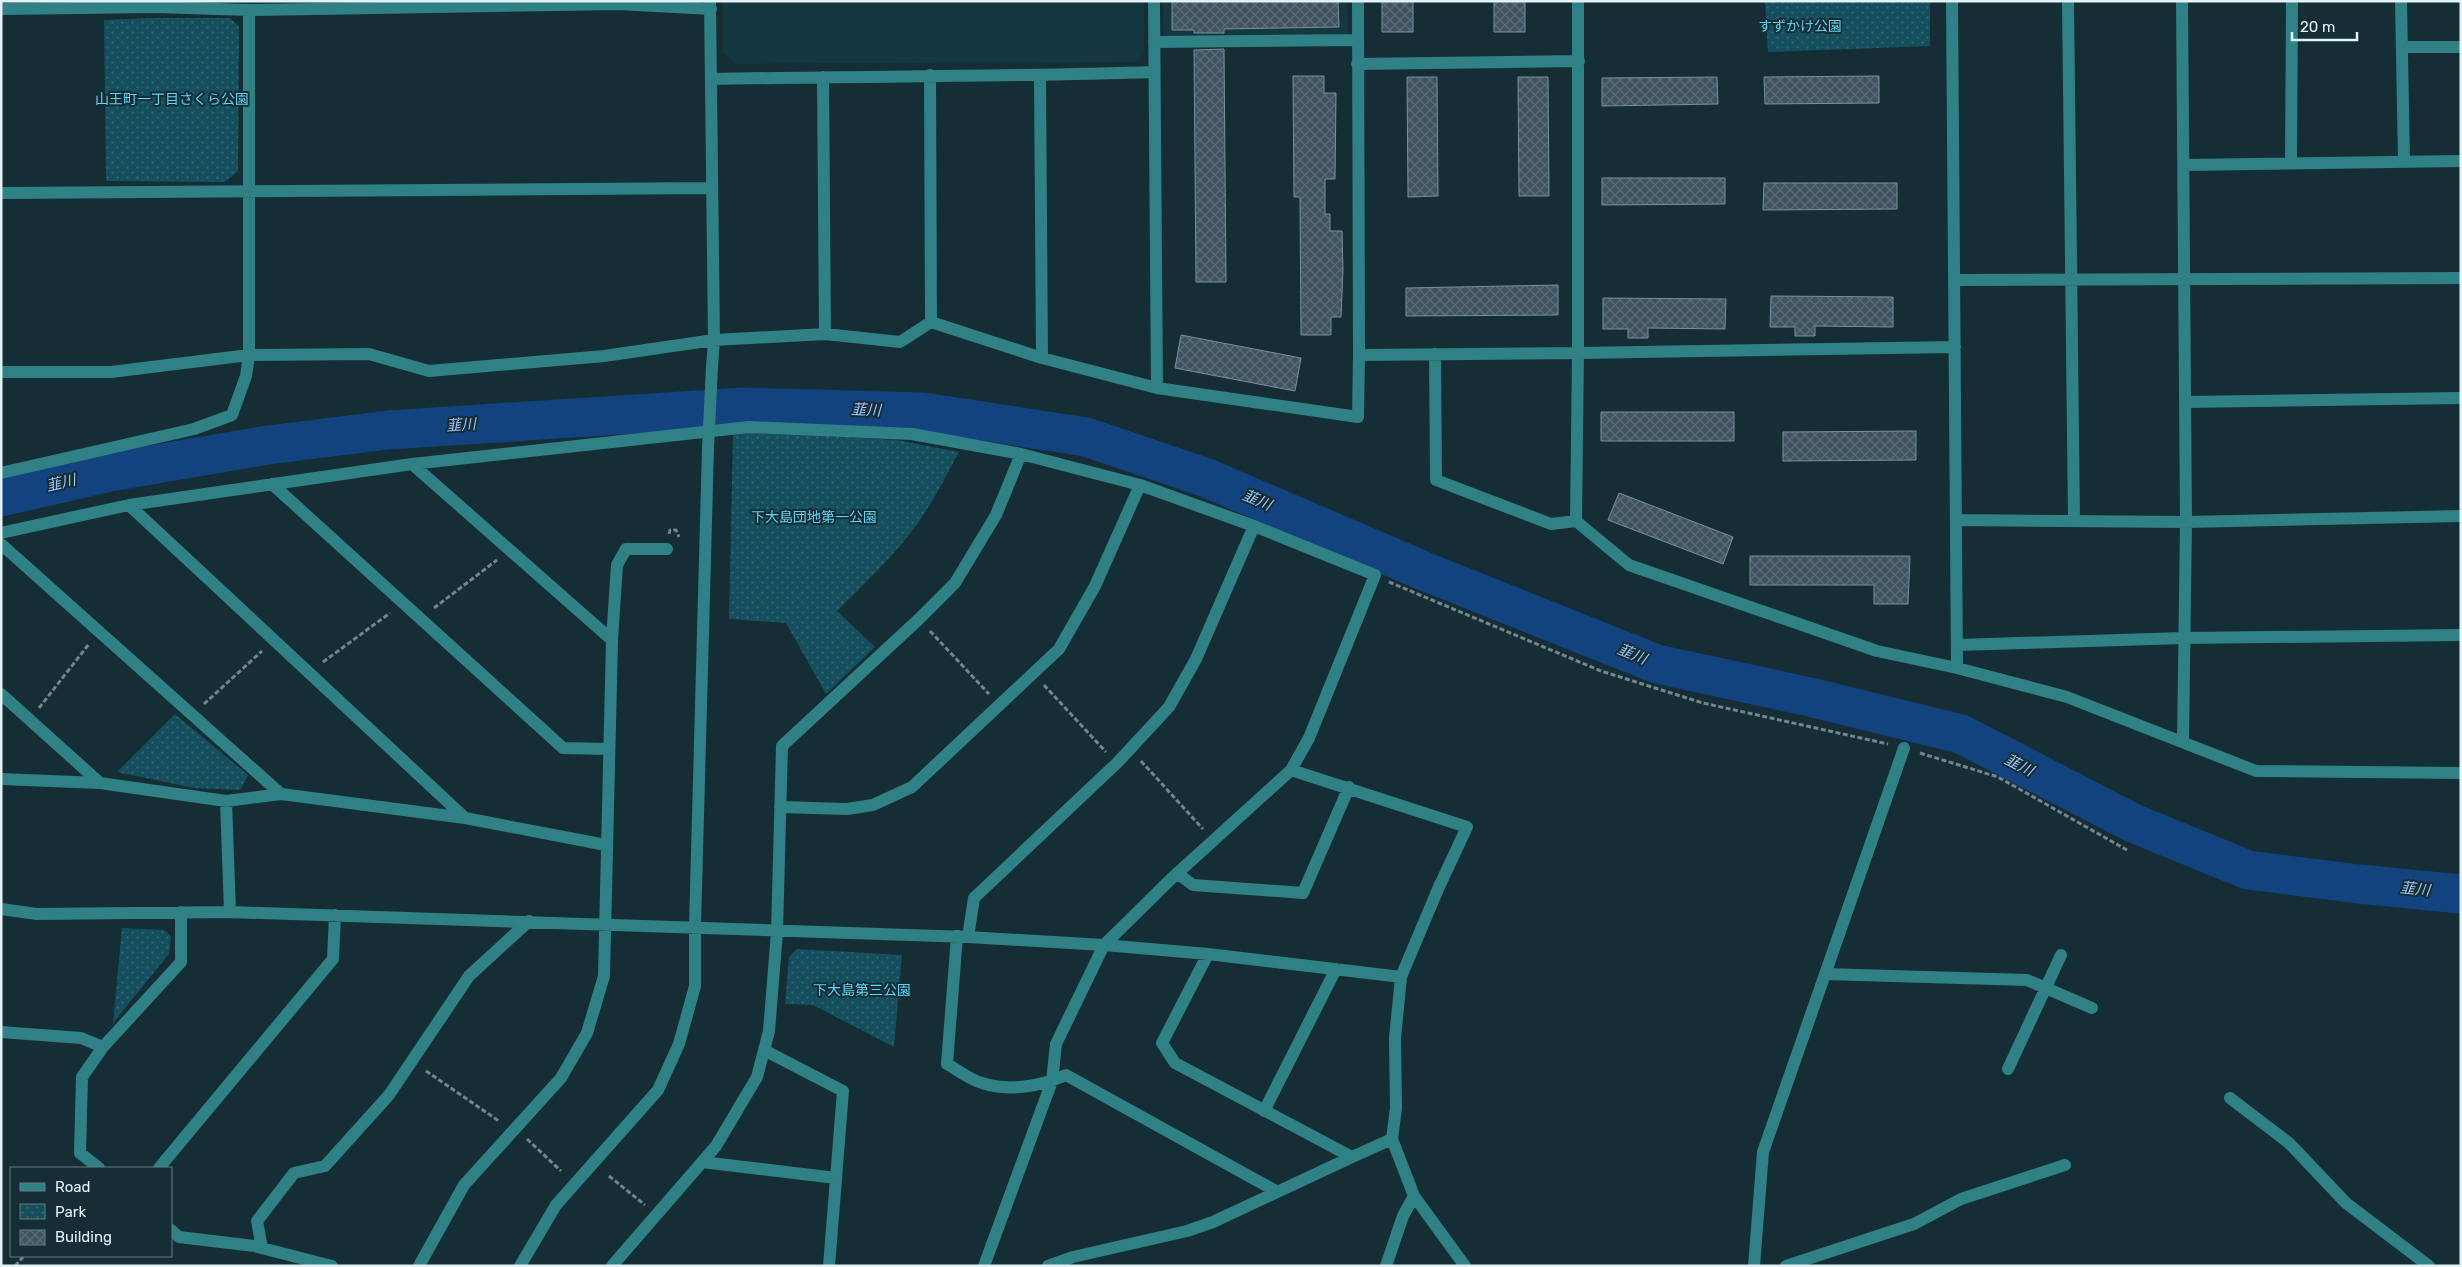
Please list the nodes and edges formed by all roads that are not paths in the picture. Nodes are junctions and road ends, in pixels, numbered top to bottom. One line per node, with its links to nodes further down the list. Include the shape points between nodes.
1 (1154, 1): 16 (street)
2 (1358, 1): 15 (street)
3 (1578, 1): 19 (street)
4 (1952, 1): 35 (street)
5 (2068, 1): 36 (street)
6 (2182, 1): 29 (street)
7 (2292, 1): 28 (street)
8 (2401, 1): 18 (street)
9 (155, 4): 13 (street); 14 (street)
10 (523, 4): 11 (street); 12 (street)
11 (340, 5): 14 (street)
12 (710, 5): 25 (street)
13 (1, 9)
14 (249, 10): 31 (street)
15 (1357, 40): 16 (street); 20 (street)
16 (1154, 42): 21 (street)
17 (2461, 47): 18 (street)
18 (2402, 48): 27 (street)
19 (1579, 61): 20 (street); 41 (street)
20 (1357, 64): 44 (street)
21 (1154, 72): 23 (street); 47 (street)
22 (930, 75): 23 (street); 24 (street); 37 (street)
23 (1040, 76): 45 (street)
24 (823, 77): 25 (street); 38 (street)
25 (711, 79): 30 (street)
26 (2461, 161): 27 (street)
27 (2404, 162): 28 (street)
28 (2291, 163): 29 (street)
29 (2184, 165): 34 (street)
30 (712, 188): 31 (street); 39 (street)
31 (247, 190): 32 (street); 43 (street)
32 (1, 193)
33 (2461, 278): 34 (street)
34 (2185, 279): 36 (street); 49 (street)
35 (1955, 280): 36 (street); 40 (street)
36 (2072, 280): 59 (street)
37 (931, 322): 38 (street, via 900,342); 45 (street)
38 (825, 334): 39 (street)
39 (714, 340): 43 (street, via 604,356 429,371 369,354); 91 (street, bridge)
40 (1955, 347): 41 (street); 57 (street)
41 (1578, 353): 42 (street); 58 (street)
42 (1435, 354): 44 (street); 58 (street, via 1436,480 1551,524)
43 (249, 355): 46 (street, via 111,372); 52 (street, via 246,376 232,415 194,429)
44 (1359, 355): 47 (street, via 1358,417)
45 (1042, 358): 47 (street)
46 (1, 372)
47 (1157, 388)
48 (2461, 398): 49 (street)
49 (2186, 402): 60 (street)
50 (1021, 454): 51 (street, via 912,434 749,427); 54 (street); 81 (street, via 996,515 955,583 782,746)
51 (412, 464): 53 (street); 67 (street)
52 (1, 473)
53 (272, 484): 55 (street); 73 (street, via 563,748)
54 (1140, 484): 61 (street); 81 (street, via 1095,586 1059,649 912,787 873,805 847,810)
55 (129, 505): 62 (street); 82 (street)
56 (2461, 516): 60 (street)
57 (1956, 520): 59 (street); 68 (street)
58 (1576, 521): 69 (street, via 1629,565 1876,651)
59 (2074, 521): 60 (street)
60 (2186, 522): 66 (street)
61 (1254, 526): 74 (street, via 1375,576 1309,738); 93 (street, via 1196,659 1169,707 1117,763 974,898)
62 (1, 533)
63 (1, 544): 79 (street)
64 (667, 549): 67 (street, via 626,549 618,565)
65 (2461, 635): 66 (street)
66 (2184, 638): 68 (street); 71 (street)
67 (612, 640): 73 (street)
68 (1957, 644): 69 (street)
69 (1957, 668): 71 (street, via 2067,697)
70 (1, 694): 77 (street)
71 (2183, 741): 75 (street, via 2256,771)
72 (1904, 748): 98 (street)
73 (608, 749): 83 (street)
74 (1291, 770): 78 (street); 84 (street)
75 (2461, 773)
76 (1, 779): 77 (street)
77 (100, 783): 80 (street)
78 (1349, 787): 84 (street, via 1303,893 1193,885); 99 (street, via 1467,827)
79 (281, 794): 80 (street); 82 (street)
80 (226, 802): 87 (street)
81 (780, 806): 92 (street)
82 (464, 818): 83 (street)
83 (606, 844): 90 (street)
84 (1177, 873): 94 (street)
85 (1, 909): 86 (street, via 37,914)
86 (181, 912): 87 (street); 103 (street, via 181,962)
87 (230, 912): 88 (street)
88 (335, 915): 89 (street); 114 (street, via 333,959)
89 (529, 921): 90 (street); 119 (street, via 469,976 389,1095 325,1166 294,1172 257,1221)
90 (606, 923): 91 (street); 123 (street, via 604,976 587,1033 561,1078 464,1185)
91 (695, 926): 92 (street); 124 (street, via 695,986 679,1044 658,1090 556,1205)
92 (777, 932): 93 (street); 104 (street, via 769,1031)
93 (963, 937): 94 (street); 106 (street, via 947,1064 982,1084 1026,1088)
94 (1104, 945): 95 (street); 106 (street, via 1056,1044)
95 (1208, 954): 97 (street); 108 (street, via 1162,1044 1175,1063)
96 (2060, 955): 100 (street)
97 (1336, 969): 99 (street); 108 (street)
98 (1825, 974): 100 (street, via 2027,980); 129 (street, via 1763,1152)
99 (1401, 977): 109 (street, via 1395,1038 1396,1108)
100 (2045, 988): 101 (street); 105 (street)
101 (2092, 1008)
102 (1, 1032): 103 (street, via 82,1038)
103 (103, 1047): 113 (street, via 82,1077 80,1153)
104 (764, 1050): 111 (street, via 757,1077 716,1146); 115 (street, via 843,1091)
105 (2008, 1069)
106 (1052, 1081): 116 (street, via 1066,1075); 121 (street)
107 (2230, 1098): 131 (street, via 2289,1143 2346,1202)
108 (1264, 1111): 110 (street)
109 (1392, 1139): 110 (street); 117 (street)
110 (1352, 1157): 116 (street)
111 (702, 1162): 115 (street); 120 (street)
112 (2065, 1166): 130 (street, via 1962,1199 1914,1224)
113 (98, 1167)
114 (160, 1167)
115 (836, 1178): 125 (street)
116 (1276, 1191): 126 (street, via 1187,1231 1073,1257)
117 (1414, 1196): 127 (street, via 1403,1216); 128 (street)
118 (172, 1231): 119 (street, via 179,1237)
119 (262, 1248): 122 (street)
120 (616, 1265)
121 (986, 1265)
122 (332, 1266)
123 (419, 1266)
124 (520, 1266)
125 (830, 1266)
126 (1048, 1266)
127 (1386, 1266)
128 (1465, 1266)
129 (1754, 1266)
130 (1786, 1266)
131 (2429, 1266)

